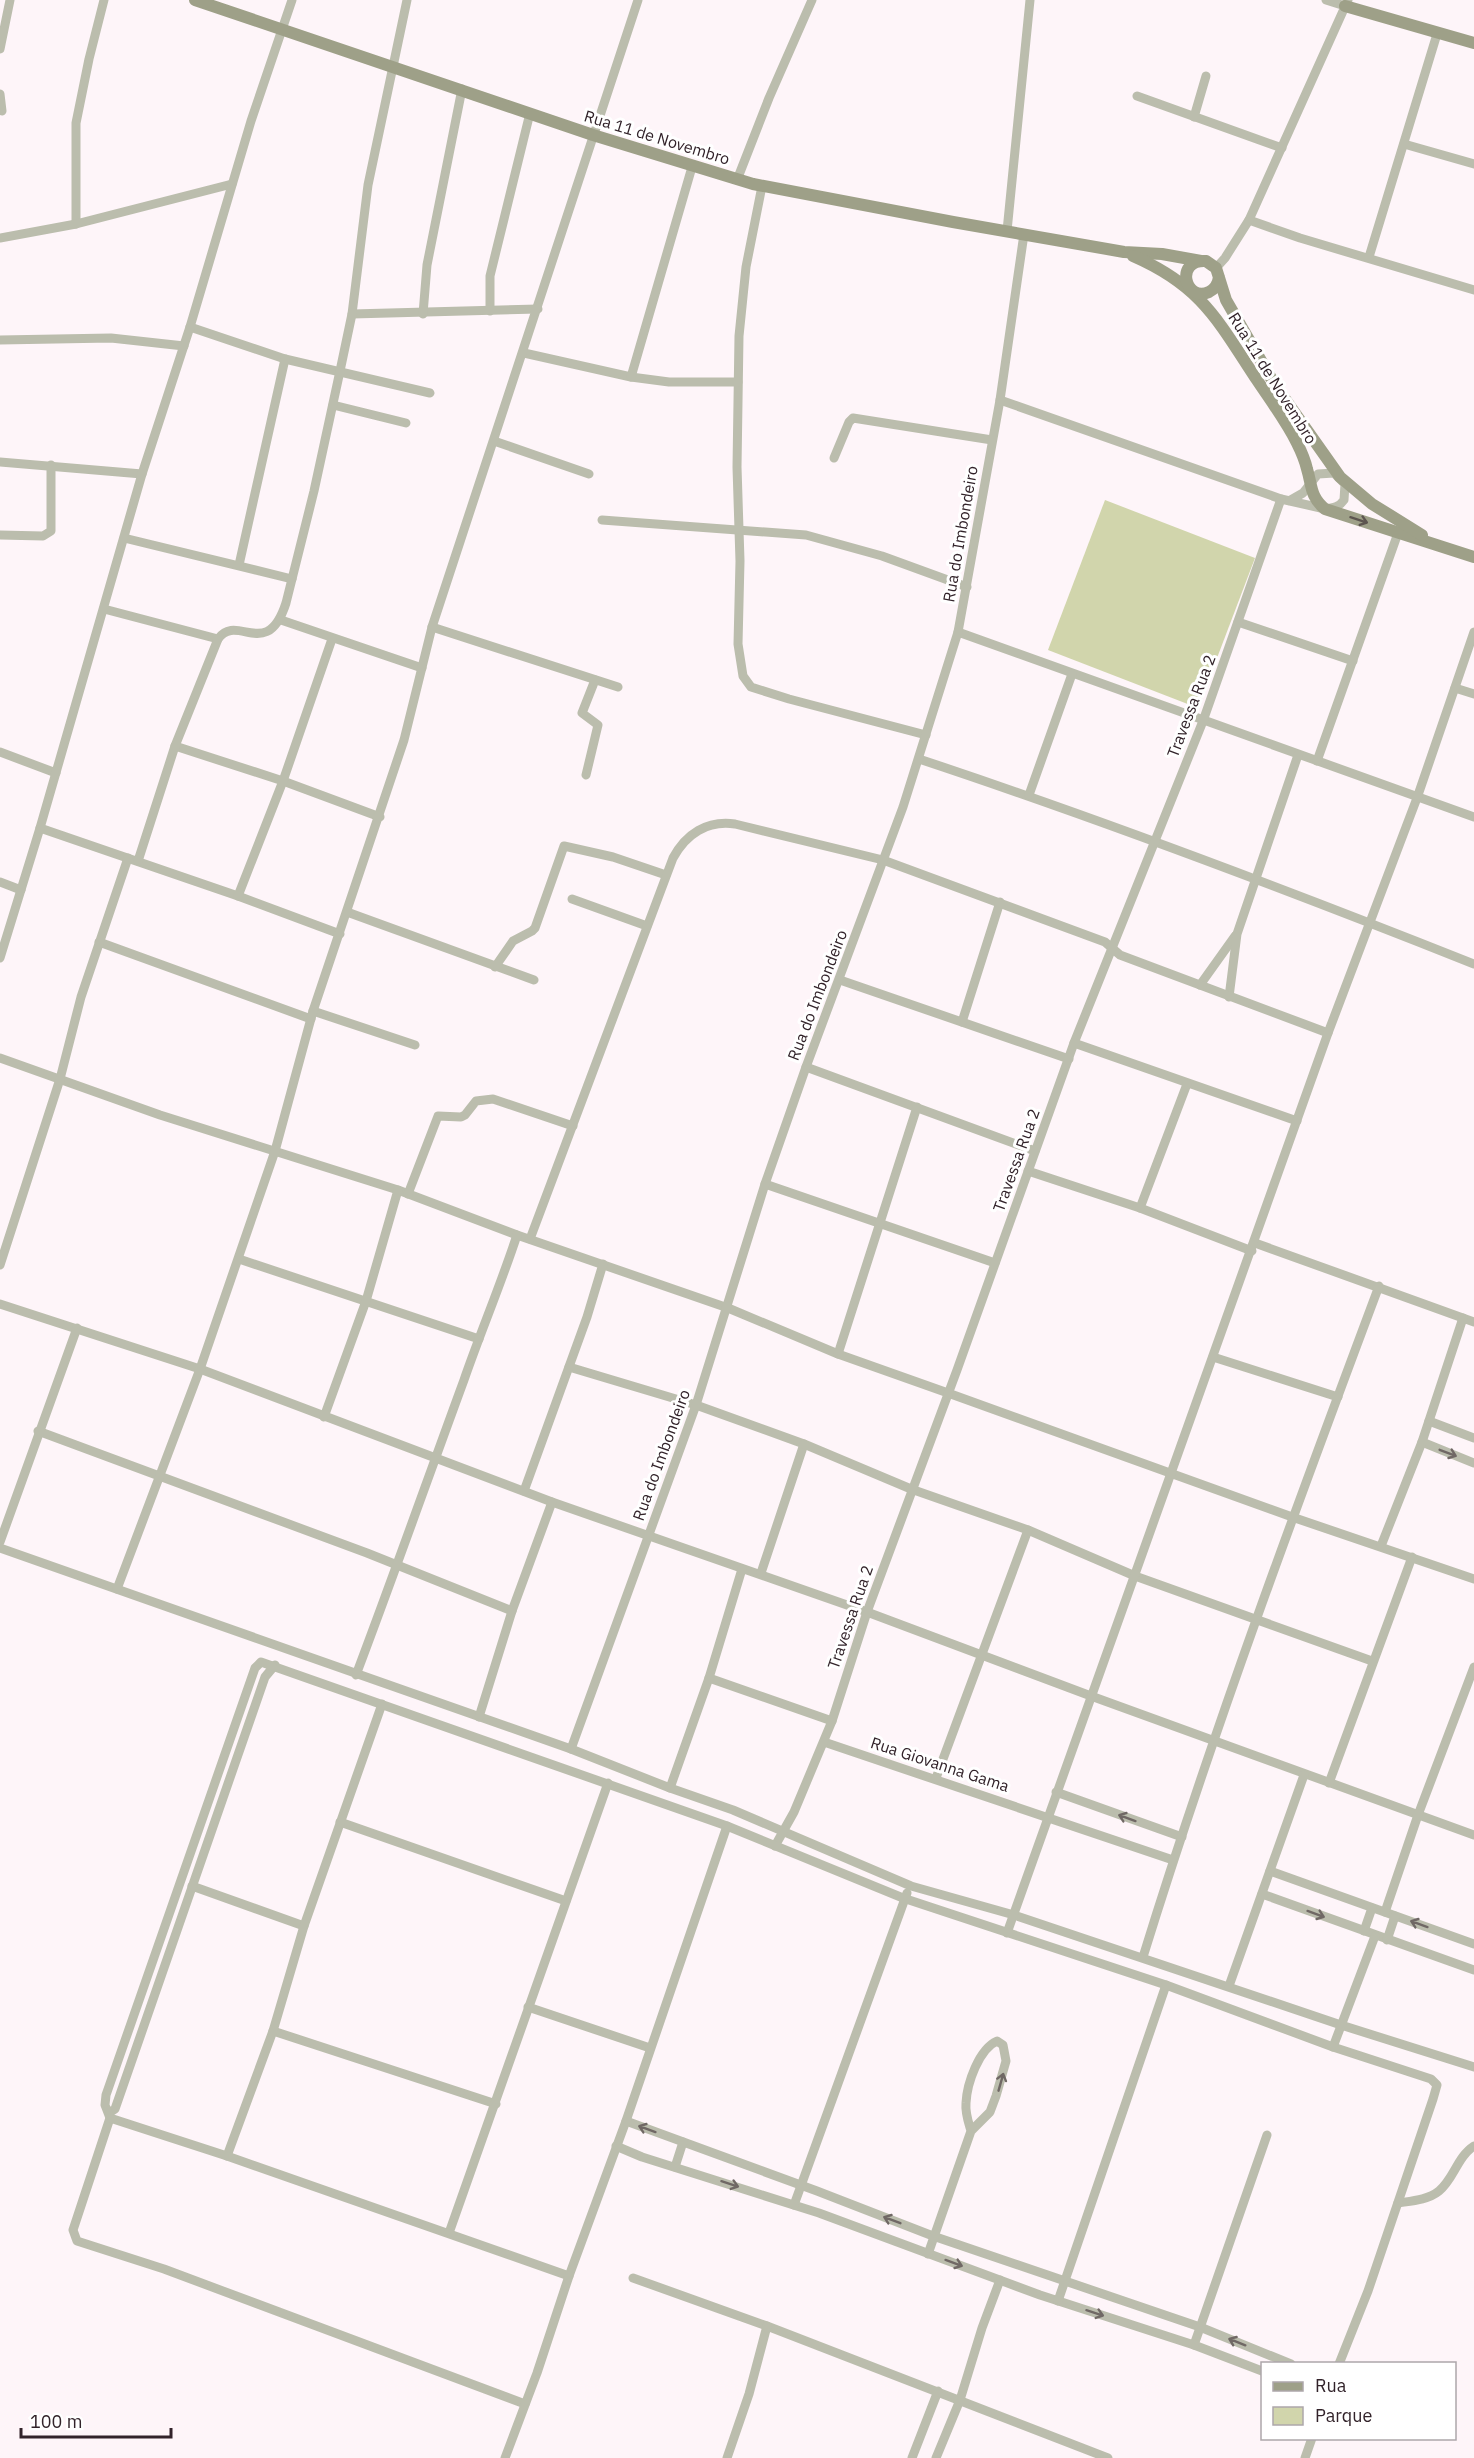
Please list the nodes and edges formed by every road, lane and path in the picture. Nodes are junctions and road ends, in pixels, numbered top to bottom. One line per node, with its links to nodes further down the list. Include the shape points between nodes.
1 (10, 0): 14 (street)
2 (104, 0): 32 (street, via 76,123)
3 (195, 0): 11 (main road, Rua 11 de Novembro)
4 (292, 0): 11 (street)
5 (407, 0): 15 (street)
6 (638, 0): 23 (street)
7 (812, 0): 28 (street)
8 (1030, 0): 33 (street)
9 (1326, 0): 10 (street)
10 (1346, 3): 12 (main road); 25 (street)
11 (281, 29): 15 (main road, Rua 11 de Novembro); 29 (street)
12 (1437, 34): 13 (main road); 24 (street)
13 (1474, 43)
14 (0, 49)
15 (394, 66): 17 (main road, Rua 11 de Novembro); 44 (street, via 368,185)
16 (1206, 76): 22 (street)
17 (462, 89): 21 (main road, Rua 11 de Novembro); 45 (street, via 427,265)
18 (0, 94): 20 (street)
19 (1137, 96): 22 (street)
20 (2, 111)
21 (530, 113): 23 (main road, Rua 11 de Novembro); 43 (street, via 490,276)
22 (1194, 117): 25 (street)
23 (592, 135): 27 (main road, Rua 11 de Novembro); 42 (street)
24 (1404, 144): 26 (street); 37 (street)
25 (1282, 148): 31 (street)
26 (1474, 164)
27 (692, 167): 28 (main road, Rua 11 de Novembro); 52 (street)
28 (737, 180): 30 (main road, Rua 11 de Novembro)
29 (232, 184): 32 (street); 46 (street)
30 (762, 186): 33 (main road, Rua 11 de Novembro); 53 (street, via 742,293)
31 (1249, 220): 37 (street); 39 (street)
32 (76, 224): 35 (street)
33 (1007, 231): 34 (main road, Rua 11 de Novembro)
34 (1024, 234): 36 (main road, Rua 11 de Novembro); 55 (street, Rua do Imbondeiro)
35 (0, 238)
36 (1124, 252): 38 (main road, Rua 11 de Novembro); 41 (main road, Rua 11 de Novembro, via 1162,269)
37 (1369, 257): 40 (street)
38 (1201, 261): 39 (main road, Rua 11 de Novembro); 41 (main road, via 1187,270 1186,282)
39 (1217, 272): 41 (main road, via 1212,291); 65 (main road, Rua 11 de Novembro, via 1226,300 1247,339)
40 (1474, 290)
41 (1192, 291): 66 (main road, Rua 11 de Novembro, via 1217,319 1280,414 1297,443)
42 (538, 309): 43 (street); 49 (street)
43 (490, 311): 45 (street)
44 (352, 314): 45 (street); 51 (street)
45 (423, 314)
46 (190, 327): 48 (street); 50 (street)
47 (0, 340): 48 (street, via 111,338)
48 (184, 346): 63 (street)
49 (524, 353): 52 (street); 59 (street)
50 (285, 359): 51 (street); 76 (street)
51 (340, 371): 54 (street); 56 (street)
52 (631, 377): 53 (street, via 669,382)
53 (738, 382): 70 (street)
54 (430, 393)
55 (1000, 400): 58 (street, Rua do Imbondeiro); 67 (street)
56 (333, 405): 57 (street); 77 (street)
57 (406, 423)
58 (993, 440): 60 (street, via 853,418); 78 (street, Rua do Imbondeiro)
59 (494, 441): 64 (street); 82 (street)
60 (834, 458)
61 (0, 462): 62 (street)
62 (51, 465): 63 (street); 72 (street, via 51,531 43,536)
63 (142, 474): 73 (street)
64 (589, 474)
65 (1340, 477): 66 (street, via 1325,472); 68 (street, via 1346,489 1344,500 1337,507); 74 (main road, Rua 11 de Novembro, via 1372,504)
66 (1310, 482): 67 (street, via 1303,493); 68 (main road, Rua 11 de Novembro, via 1314,498)
67 (1285, 500): 68 (street); 81 (street, Travessa Rua 2)
68 (1325, 509): 71 (main road, Rua 11 de Novembro, one-way to 71)
69 (602, 520): 70 (street)
70 (740, 531): 78 (street, via 831,540); 95 (street, via 738,644 746,682 789,699)
71 (1398, 533): 74 (main road, Rua 11 de Novembro); 87 (street)
72 (0, 535)
73 (124, 538): 76 (street); 79 (street)
74 (1438, 546): 75 (main road, Rua 11 de Novembro)
75 (1474, 557)
76 (239, 566): 77 (street)
77 (292, 579): 80 (street)
78 (967, 587): 83 (street, Rua do Imbondeiro)
79 (104, 609): 85 (street); 101 (street)
80 (280, 620): 85 (street, via 263,634 232,630 223,632); 86 (street)
81 (1238, 622): 87 (street); 94 (street, Travessa Rua 2)
82 (432, 627): 88 (street); 90 (street)
83 (958, 632): 89 (street); 95 (street, Rua do Imbondeiro)
84 (1474, 632): 92 (street)
85 (219, 639): 96 (street)
86 (332, 639): 88 (street); 103 (street)
87 (1353, 661): 100 (street)
88 (422, 668): 106 (street)
89 (1072, 674): 94 (street); 104 (street)
90 (595, 680): 91 (street); 102 (street, via 582,713 598,724)
91 (618, 687)
92 (1455, 688): 93 (street); 105 (street)
93 (1474, 694)
94 (1203, 721): 98 (street); 109 (street, Travessa Rua 2)
95 (926, 735): 99 (street, Rua do Imbondeiro)
96 (176, 746): 103 (street); 111 (street)
97 (0, 753): 101 (street)
98 (1298, 755): 100 (street); 114 (street)
99 (919, 759): 104 (street); 112 (street, Rua do Imbondeiro)
100 (1317, 761): 105 (street)
101 (56, 773): 108 (street)
102 (586, 775)
103 (283, 781): 106 (street); 117 (street)
104 (1029, 795): 109 (street)
105 (1417, 798): 107 (street); 121 (street)
106 (381, 817): 120 (street)
107 (1474, 817)
108 (40, 828): 110 (street); 116 (street)
109 (1154, 842): 114 (street); 126 (street, Travessa Rua 2)
110 (128, 858): 111 (street); 125 (street)
111 (138, 861): 117 (street)
112 (883, 861): 113 (street, via 726,823 701,828 688,836); 119 (street); 131 (street, Rua do Imbondeiro)
113 (666, 875): 122 (street); 129 (street, via 564,846 535,928 513,941)
114 (1255, 877): 121 (street); 124 (street)
115 (0, 882): 116 (street)
116 (21, 890): 127 (street)
117 (238, 896): 123 (street)
118 (572, 899): 122 (street)
119 (1000, 902): 126 (street, via 1105,942); 135 (street)
120 (347, 912): 123 (street); 129 (street)
121 (1370, 922): 128 (street); 136 (street)
122 (647, 926): 146 (street)
123 (340, 934): 134 (street)
124 (1237, 934): 132 (street); 133 (street)
125 (99, 942): 134 (street); 142 (street)
126 (1113, 949): 132 (street); 137 (street, Travessa Rua 2)
127 (0, 958)
128 (1474, 964)
129 (495, 967): 130 (street)
130 (534, 980)
131 (840, 980): 135 (street); 141 (street, Rua do Imbondeiro)
132 (1200, 986): 133 (street)
133 (1229, 997): 136 (street)
134 (312, 1015): 138 (street); 147 (street)
135 (962, 1022): 140 (street)
136 (1328, 1034): 145 (street)
137 (1074, 1042): 140 (street, Travessa Rua 2); 143 (street)
138 (415, 1045)
139 (0, 1058): 142 (street)
140 (1069, 1059): 148 (street, Travessa Rua 2)
141 (806, 1067): 144 (street); 150 (street, Rua do Imbondeiro)
142 (60, 1080): 147 (street); 161 (street)
143 (1187, 1084): 145 (street); 153 (street)
144 (917, 1107): 148 (street); 154 (street)
145 (1297, 1121): 157 (street)
146 (573, 1126): 152 (street, via 493,1099 476,1101 461,1117 438,1116); 156 (street)
147 (275, 1151): 151 (street); 158 (street)
148 (1035, 1151): 149 (street, Travessa Rua 2)
149 (1028, 1171): 153 (street); 159 (street, Travessa Rua 2)
150 (765, 1184): 154 (street); 165 (street, Rua do Imbondeiro)
151 (398, 1190): 152 (street); 163 (street)
152 (408, 1194): 155 (street)
153 (1140, 1208): 157 (street)
154 (880, 1222): 159 (street); 170 (street)
155 (517, 1235): 156 (street); 169 (street)
156 (530, 1239): 160 (street)
157 (1253, 1247): 162 (street); 171 (street)
158 (239, 1259): 163 (street); 173 (street)
159 (995, 1263): 174 (street, Travessa Rua 2)
160 (603, 1264): 165 (street); 172 (street)
161 (0, 1265)
162 (1379, 1286): 166 (street); 175 (street)
163 (366, 1301): 169 (street); 177 (street)
164 (0, 1304): 168 (street)
165 (728, 1308): 170 (street); 176 (street, Rua do Imbondeiro)
166 (1463, 1318): 167 (street); 178 (street)
167 (1474, 1322)
168 (77, 1328): 173 (street); 179 (street)
169 (479, 1339): 183 (street)
170 (838, 1354): 174 (street)
171 (1213, 1357): 175 (street); 185 (street)
172 (569, 1367): 176 (street); 188 (street)
173 (200, 1369): 177 (street); 186 (street)
174 (948, 1393): 185 (street); 187 (street, Travessa Rua 2)
175 (1338, 1397): 190 (street)
176 (696, 1405): 182 (street); 192 (street, Rua do Imbondeiro)
177 (324, 1417): 183 (street)
178 (1429, 1421): 180 (street); 181 (street)
179 (38, 1431): 186 (street); 193 (street)
180 (1474, 1438)
181 (1422, 1442): 184 (street, one-way to 184); 194 (street)
182 (804, 1444): 187 (street); 199 (street)
183 (436, 1457): 188 (street); 197 (street)
184 (1474, 1463)
185 (1173, 1473): 190 (street); 200 (street)
186 (161, 1476): 197 (street); 202 (street)
187 (911, 1489): 191 (street); 204 (street, Travessa Rua 2)
188 (524, 1491): 189 (street)
189 (552, 1502): 192 (street); 203 (street)
190 (1295, 1518): 194 (street); 205 (street)
191 (1028, 1530): 200 (street); 206 (street)
192 (647, 1536): 198 (street); 219 (street, Rua do Imbondeiro)
193 (0, 1542)
194 (1381, 1546): 196 (street)
195 (0, 1548): 202 (street)
196 (1412, 1557): 201 (street); 207 (street)
197 (398, 1565): 203 (street); 210 (street)
198 (742, 1569): 199 (street); 211 (street)
199 (761, 1573): 204 (street)
200 (1135, 1576): 205 (street); 213 (street)
201 (1474, 1579)
202 (117, 1589): 210 (street)
203 (512, 1611): 215 (street)
204 (867, 1612): 206 (street); 216 (street, Travessa Rua 2)
205 (1255, 1619): 207 (street); 217 (street)
206 (981, 1655): 213 (street); 221 (street)
207 (1372, 1661): 223 (street)
208 (275, 1665): 214 (street); 236 (street, via 265,1677); 262 (street, via 261,1662 255,1668 106,2095)
209 (1474, 1667): 212 (street)
210 (356, 1674): 215 (street)
211 (709, 1678): 216 (street); 224 (street)
212 (1470, 1694): 226 (street)
213 (1091, 1696): 217 (street); 225 (street)
214 (382, 1704): 222 (street); 228 (street)
215 (479, 1718): 219 (street)
216 (832, 1721): 218 (street, Travessa Rua 2)
217 (1213, 1741): 220 (street); 232 (street)
218 (824, 1742): 221 (street, Rua Giovanna Gama); 230 (street, Travessa Rua 2)
219 (571, 1749): 224 (street)
220 (1304, 1774): 223 (street); 235 (street)
221 (936, 1778): 227 (street, Rua Giovanna Gama)
222 (608, 1783): 229 (street); 240 (street)
223 (1329, 1783): 226 (street)
224 (670, 1788): 230 (street)
225 (1056, 1792): 227 (street); 232 (street, one-way to 225)
226 (1418, 1815): 231 (street); 242 (street)
227 (1047, 1816): 234 (street, Rua Giovanna Gama); 243 (street)
228 (340, 1822): 240 (street); 245 (street)
229 (727, 1826): 233 (street); 259 (street)
230 (783, 1831): 233 (street, Travessa Rua 2); 237 (street)
231 (1474, 1835)
232 (1182, 1838): 234 (street)
233 (775, 1846): 239 (street)
234 (1173, 1860): 251 (street)
235 (1270, 1871): 238 (street); 241 (street)
236 (192, 1886): 245 (street); 262 (street)
237 (911, 1886): 239 (street); 243 (street)
238 (1262, 1894): 246 (street, one-way to 246); 254 (street)
239 (903, 1898): 247 (street); 271 (street)
240 (566, 1901): 255 (street)
241 (1372, 1908): 242 (street); 246 (street)
242 (1385, 1912): 244 (street)
243 (1014, 1915): 247 (street); 251 (street)
244 (1395, 1916): 249 (street); 250 (street, one-way to 244)
245 (304, 1926): 257 (street)
246 (1364, 1931): 248 (street)
247 (1007, 1933): 253 (street)
248 (1375, 1936): 249 (street); 256 (street)
249 (1387, 1940): 252 (street)
250 (1474, 1944)
251 (1143, 1957): 254 (street)
252 (1474, 1970)
253 (1166, 1985): 258 (street); 280 (street)
254 (1228, 1986): 256 (street)
255 (528, 2007): 259 (street); 261 (street)
256 (1341, 2025): 258 (street); 260 (street)
257 (273, 2031): 261 (street); 269 (street)
258 (1333, 2046): 272 (street, via 1428,2077 1437,2085)
259 (650, 2048): 263 (street)
260 (1474, 2067)
261 (496, 2104): 274 (street)
262 (110, 2116): 269 (street); 290 (street, via 73,2230 77,2241 164,2269)
263 (626, 2121): 266 (street, one-way to 263); 267 (street)
264 (971, 2131): 264 (street, one-way to 264, via 990,2112 1002,2079 1006,2061 1003,2045 997,2041 983,2053 971,2082 966,2101); 275 (street)
265 (1267, 2135): 283 (street)
266 (683, 2142): 270 (street); 271 (street)
267 (616, 2146): 270 (street); 277 (street)
268 (1474, 2146): 272 (street, via 1456,2164 1438,2192)
269 (227, 2156): 274 (street)
270 (675, 2167): 273 (street, one-way to 273)
271 (801, 2185): 273 (street); 275 (street, one-way to 271)
272 (1398, 2203): 286 (street)
273 (794, 2205): 276 (street)
274 (448, 2233): 277 (street)
275 (933, 2236): 276 (street); 280 (street)
276 (928, 2254): 279 (street, one-way to 279)
277 (569, 2276): 290 (street)
278 (633, 2278): 282 (street)
279 (1000, 2280): 281 (street); 289 (street)
280 (1066, 2281): 281 (street); 283 (street)
281 (1058, 2301): 284 (street, one-way to 284)
282 (767, 2326): 288 (street); 293 (street)
283 (1200, 2327): 284 (street); 285 (street, one-way to 283)
284 (1194, 2345): 287 (street)
285 (1286, 2362)
286 (1340, 2362)
287 (1261, 2370)
288 (938, 2391): 289 (street); 294 (street)
289 (960, 2400): 295 (street); 296 (street)
290 (525, 2404): 292 (street)
291 (1312, 2440): 297 (street)
292 (505, 2458)
293 (727, 2458)
294 (912, 2458)
295 (936, 2458)
296 (1108, 2458)
297 (1305, 2458)

